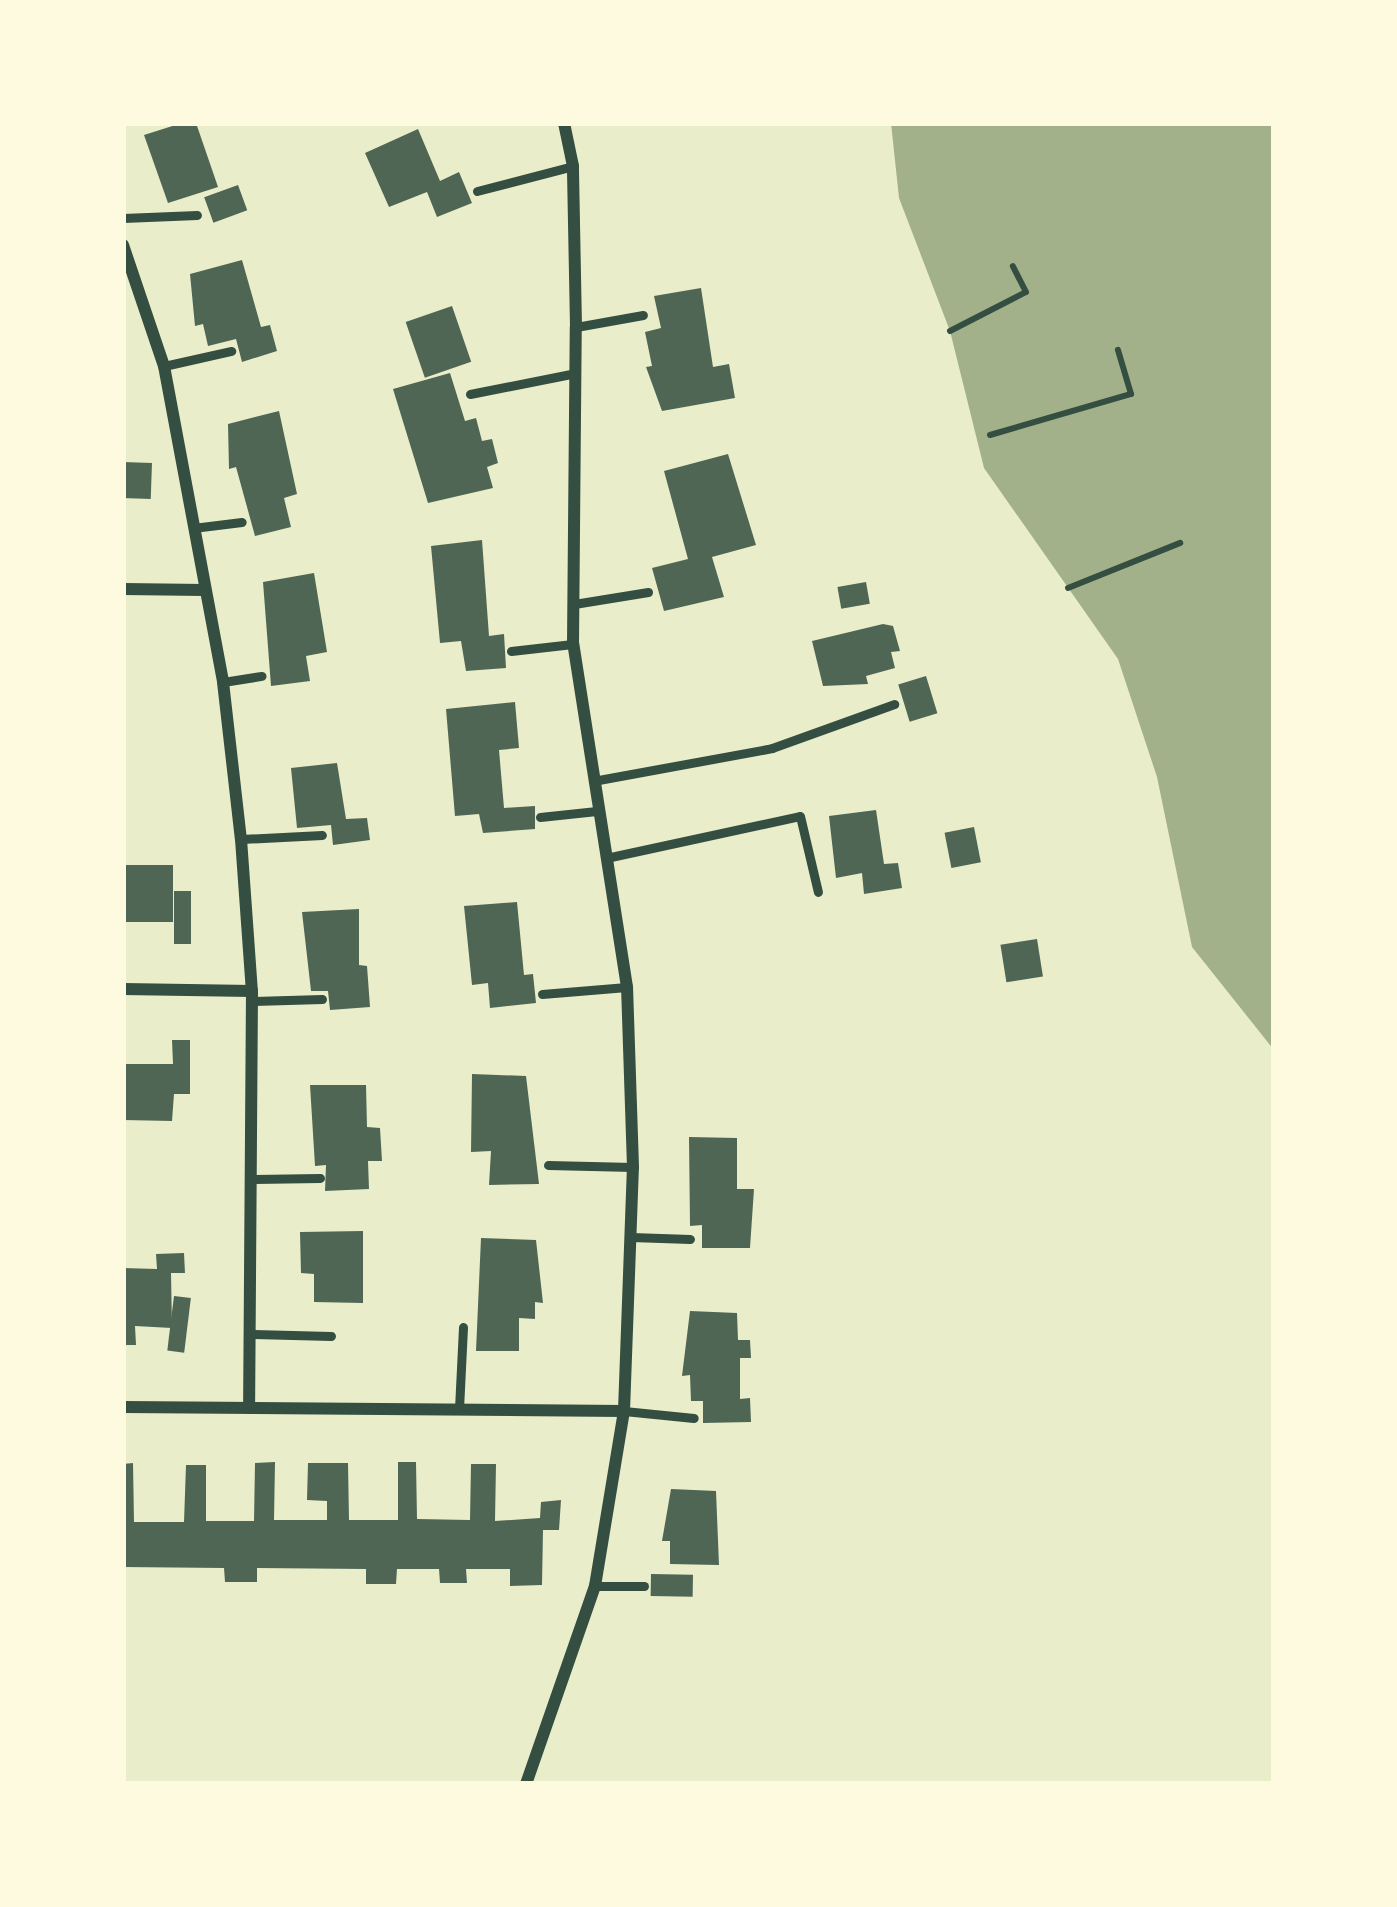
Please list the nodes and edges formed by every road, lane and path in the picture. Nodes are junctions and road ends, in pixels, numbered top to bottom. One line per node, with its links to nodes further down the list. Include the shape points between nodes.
1 (564, 123): 2 (street)
2 (573, 166): 3 (lane); 9 (street)
3 (477, 191)
4 (197, 215): 5 (lane)
5 (123, 218)
6 (123, 245): 13 (street)
7 (1013, 266): 10 (path, via 1026,292)
8 (643, 315): 9 (lane)
9 (576, 327): 14 (street)
10 (950, 331)
11 (1118, 350): 16 (path, via 1131,394)
12 (231, 351): 13 (lane)
13 (164, 366): 18 (street)
14 (577, 373): 15 (lane); 24 (street)
15 (470, 394)
16 (990, 435)
17 (242, 522): 18 (lane)
18 (190, 529): 22 (street)
19 (1180, 543): 20 (path)
20 (1068, 588)
21 (123, 589): 22 (street)
22 (204, 590): 28 (street)
23 (647, 592): 24 (lane)
24 (574, 604): 25 (street)
25 (573, 644): 26 (lane); 30 (street)
26 (512, 651)
27 (262, 676): 28 (lane)
28 (223, 682): 34 (street)
29 (894, 704): 30 (lane, via 772,748)
30 (593, 781): 31 (street)
31 (597, 811): 32 (lane); 35 (street)
32 (540, 817)
33 (322, 836): 34 (lane)
34 (241, 839): 40 (street)
35 (605, 858): 36 (lane, via 800,816); 37 (street)
36 (818, 892)
37 (627, 987): 39 (lane); 43 (street)
38 (123, 989): 40 (street)
39 (542, 994)
40 (252, 996): 41 (lane); 45 (street)
41 (322, 999)
42 (548, 1165): 43 (lane)
43 (633, 1167): 46 (street)
44 (320, 1178): 45 (lane)
45 (254, 1179): 49 (street)
46 (631, 1237): 47 (lane); 54 (street)
47 (690, 1239)
48 (463, 1327): 53 (lane)
49 (251, 1334): 50 (lane); 52 (street)
50 (331, 1336)
51 (123, 1407): 52 (street)
52 (249, 1408): 53 (street)
53 (459, 1409): 54 (street)
54 (624, 1411): 55 (lane); 56 (street)
55 (694, 1418)
56 (595, 1586): 57 (lane); 58 (street)
57 (644, 1586)
58 (526, 1784)

